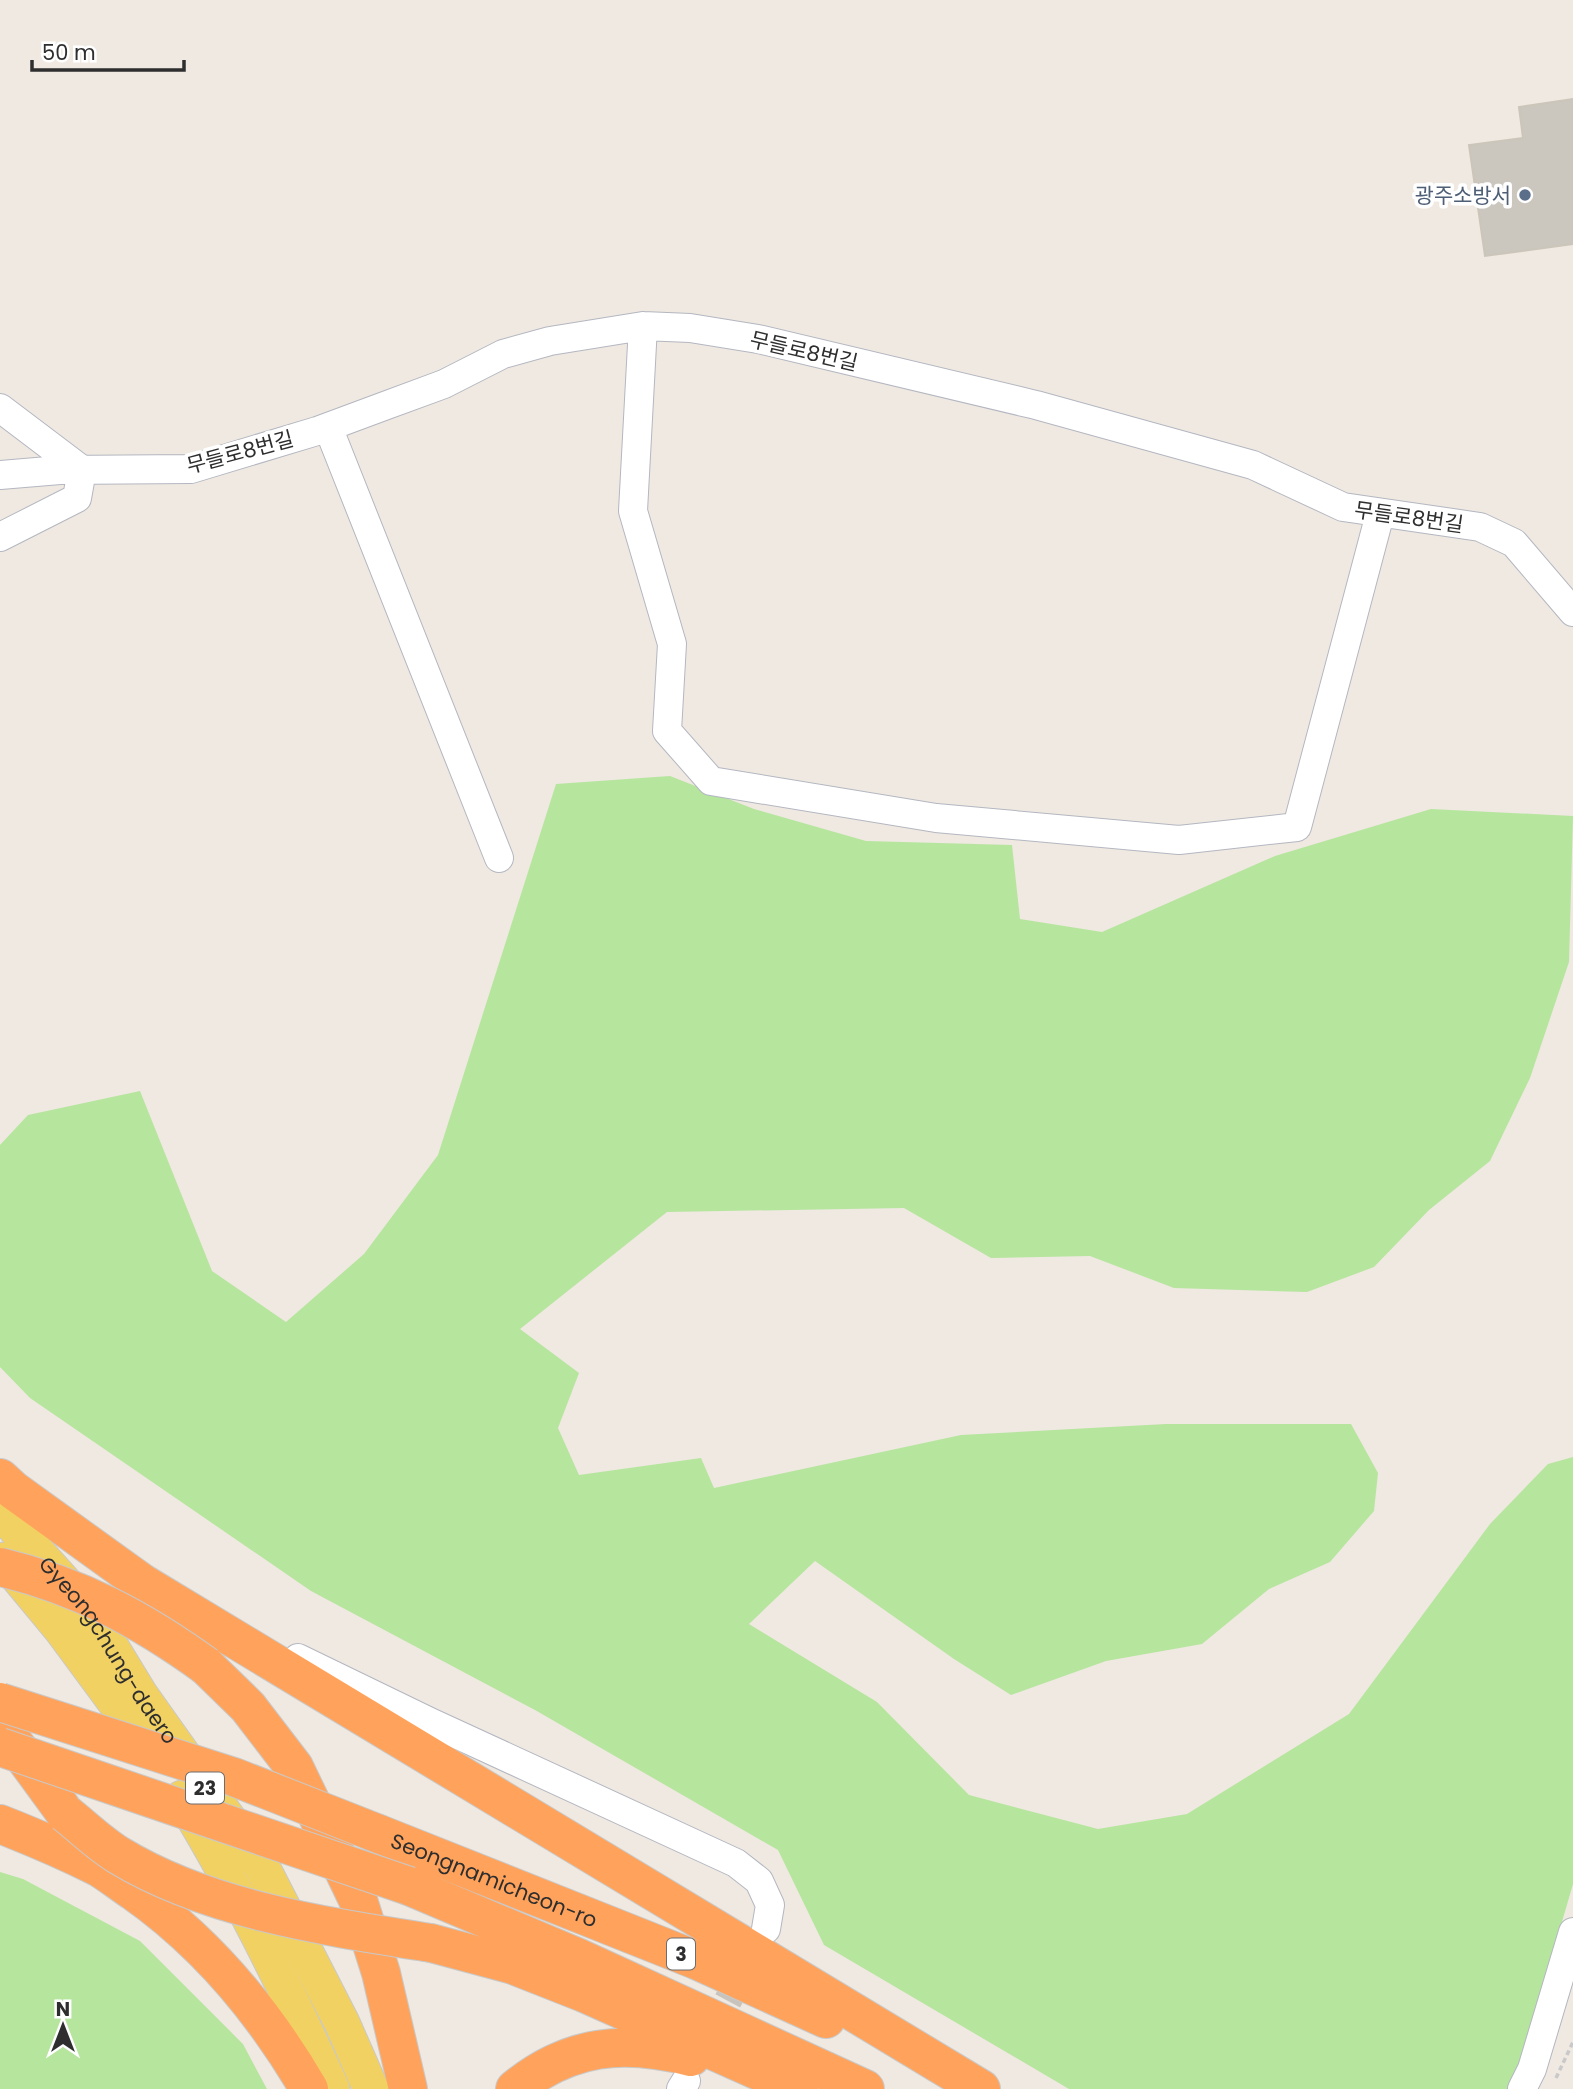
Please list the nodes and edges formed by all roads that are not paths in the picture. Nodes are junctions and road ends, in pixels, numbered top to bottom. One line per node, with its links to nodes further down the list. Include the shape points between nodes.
1 (642, 326): 3 (street, 무들로8번길, via 503,354 444,384); 6 (street, 무들로8번길, via 690,328 758,340 1036,405 1253,466 1343,507); 6 (street, via 633,511 671,644 667,731 710,781 936,818 1179,840 1297,827)
2 (0, 408): 4 (street)
3 (328, 427): 4 (street, 무들로8번길, via 191,468); 9 (street)
4 (82, 470): 5 (street, 무들로8번길); 7 (street, via 77,498)
5 (0, 475)
6 (1380, 514): 8 (street, 무들로8번길, via 1480,527 1514,543)
7 (0, 537)
8 (1573, 612)
9 (499, 858)
10 (0, 1478): 14 (highway)
11 (0, 1511): 24 (main road, Gyeongchung-daero / 23, via 88,1609 141,1696 261,1865)
12 (0, 1555): 23 (main road, Gyeongchung-daero / 23, via 70,1640 171,1780 262,1937)
13 (0, 1567): 25 (highway, bridge, via 36,1576 120,1610 206,1666 248,1707 294,1767 358,1900 381,1973)
14 (142, 1583): 19 (street, via 736,1863 759,1881 770,1905); 28 (highway)
15 (0, 1702): 28 (highway, Seongnamicheon-ro / 3, bridge, via 234,1777 379,1834 696,1960)
16 (0, 1724): 21 (highway, bridge, via 65,1813 118,1855 170,1882 321,1925 431,1944 513,1965)
17 (0, 1746): 27 (highway, Seongnamicheon-ro / 3, bridge, via 409,1886)
18 (0, 1824): 22 (highway, via 99,1868 166,1916 206,1951 253,2006 287,2050)
19 (766, 1929)
20 (1573, 1932): 29 (street)
21 (787, 2083): 26 (highway, via 658,2049 613,2047 571,2055)
22 (309, 2089)
23 (332, 2089)
24 (371, 2089)
25 (408, 2089)
26 (515, 2089)
27 (865, 2089)
28 (979, 2089)
29 (1522, 2089)

